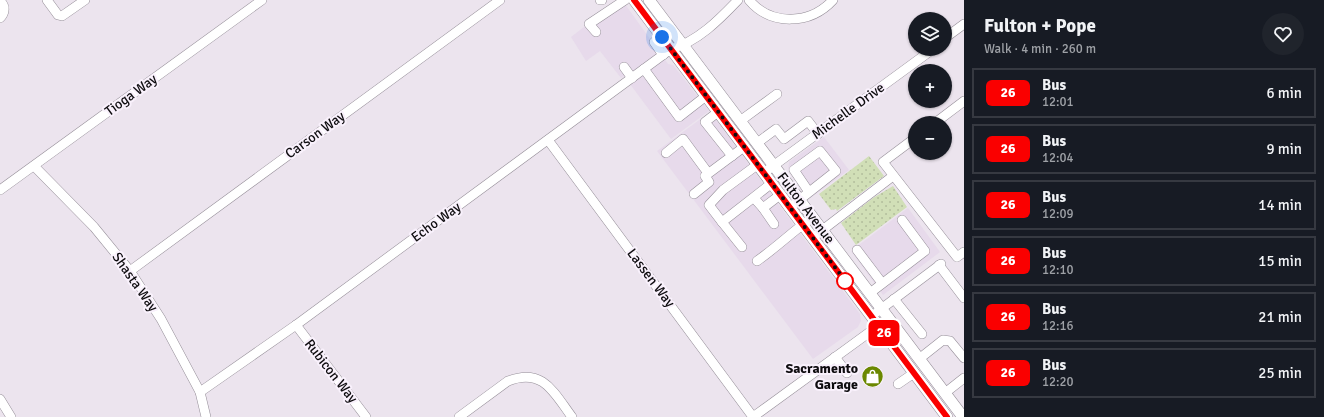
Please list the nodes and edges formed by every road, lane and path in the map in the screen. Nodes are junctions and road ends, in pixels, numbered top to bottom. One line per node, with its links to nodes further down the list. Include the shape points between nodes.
1 (47, 0): 2 (street, via 58,15 62,16)
2 (85, 0)
3 (262, 0): 39 (street, Tioga Way)
4 (500, 0): 63 (street, Carson Way)
5 (625, 0): 14 (street, via 589,24)
6 (634, 0): 18 (main road, Fulton Avenue)
7 (649, 0): 17 (main road, Fulton Avenue)
8 (738, 0): 17 (street, Echo Way, via 708,29)
9 (749, 0): 10 (street, via 764,13 792,20 814,14)
10 (833, 0)
11 (3, 1): 12 (street, via 4,10)
12 (0, 18)
13 (964, 24): 15 (street)
14 (596, 32)
15 (952, 33)
16 (654, 42): 18 (street)
17 (684, 45): 18 (street, Echo Way); 28 (main road, Fulton Avenue)
18 (667, 52): 21 (street, Echo Way); 24 (main road, Fulton Avenue)
19 (924, 56): 29 (street, Michelle Drive)
20 (624, 67): 22 (street)
21 (644, 69): 22 (street, Echo Way); 24 (street, via 679,117)
22 (632, 78): 31 (street, Echo Way)
23 (776, 94): 28 (street)
24 (706, 96): 26 (main road, Fulton Avenue)
25 (964, 102): 27 (street)
26 (718, 112): 34 (main road, Fulton Avenue); 37 (street, via 705,122)
27 (945, 116)
28 (740, 121): 32 (main road, Fulton Avenue)
29 (818, 134): 30 (street, via 808,121); 35 (street, Michelle Drive)
30 (784, 139): 32 (street, via 776,129); 35 (street)
31 (548, 140): 72 (street, Echo Way); 91 (street, Lassen Way)
32 (757, 143): 38 (main road, Fulton Avenue)
33 (908, 143): 42 (street, via 883,162)
34 (744, 147): 37 (street); 40 (main road, Fulton Avenue)
35 (794, 151): 38 (street, Michelle Drive)
36 (666, 153): 41 (street, via 684,139)
37 (732, 156): 41 (street)
38 (774, 165): 40 (street, Michelle Drive); 49 (main road, Fulton Avenue)
39 (34, 166): 44 (street, Tioga Way); 63 (street, Shasta Way, via 94,227)
40 (760, 169): 43 (main road, Fulton Avenue); 54 (street, Michelle Drive, via 723,190 709,205)
41 (708, 173): 46 (street, via 705,176 709,182)
42 (893, 176): 57 (street); 61 (street, via 957,257)
43 (772, 183): 47 (main road, Fulton Avenue); 48 (street)
44 (0, 190)
45 (809, 192): 45 (street, via 794,170 820,151 836,171); 49 (street)
46 (694, 194)
47 (780, 195): 50 (street); 51 (main road, Fulton Avenue)
48 (754, 198): 50 (street); 54 (street)
49 (800, 200): 51 (street); 52 (main road, Fulton Avenue)
50 (763, 208): 55 (street)
51 (789, 208): 56 (main road, Fulton Avenue)
52 (812, 217): 56 (street); 57 (main road, Fulton Avenue)
53 (902, 220): 64 (street, via 924,251)
54 (722, 222): 59 (street)
55 (774, 224)
56 (802, 224): 58 (main road, Fulton Avenue); 62 (street)
57 (823, 230): 58 (street); 65 (main road, Fulton Avenue)
58 (812, 238): 69 (main road, Fulton Avenue)
59 (742, 247)
60 (857, 250): 64 (street)
61 (964, 252)
62 (757, 260)
63 (130, 271): 81 (street, Shasta Way, via 161,320)
64 (882, 283): 65 (street)
65 (870, 293): 68 (main road, Fulton Avenue)
66 (964, 298): 67 (street, via 940,264)
67 (894, 299): 68 (street); 73 (street)
68 (882, 308): 69 (street); 70 (main road, Fulton Avenue)
69 (871, 316): 71 (main road, Fulton Avenue)
70 (889, 318): 71 (street); 76 (main road, Fulton Avenue)
71 (878, 325): 74 (street); 77 (main road, Fulton Avenue)
72 (296, 326): 81 (street, Echo Way); 88 (street, Rubicon Way)
73 (922, 334)
74 (835, 357): 78 (street); 91 (street)
75 (964, 358): 76 (street, via 950,341 944,340)
76 (919, 359): 82 (main road, Fulton Avenue)
77 (914, 372): 80 (street); 85 (main road, Fulton Avenue)
78 (847, 373)
79 (964, 378): 82 (street)
80 (898, 384)
81 (200, 392): 87 (street, Shasta Way)
82 (945, 393): 84 (main road, Fulton Avenue)
83 (0, 399): 86 (street)
84 (961, 410)
85 (945, 416)
86 (11, 417)
87 (206, 417)
88 (366, 417)
89 (459, 417): 90 (street, via 508,381 529,377 547,384)
90 (572, 417)
91 (753, 417)

